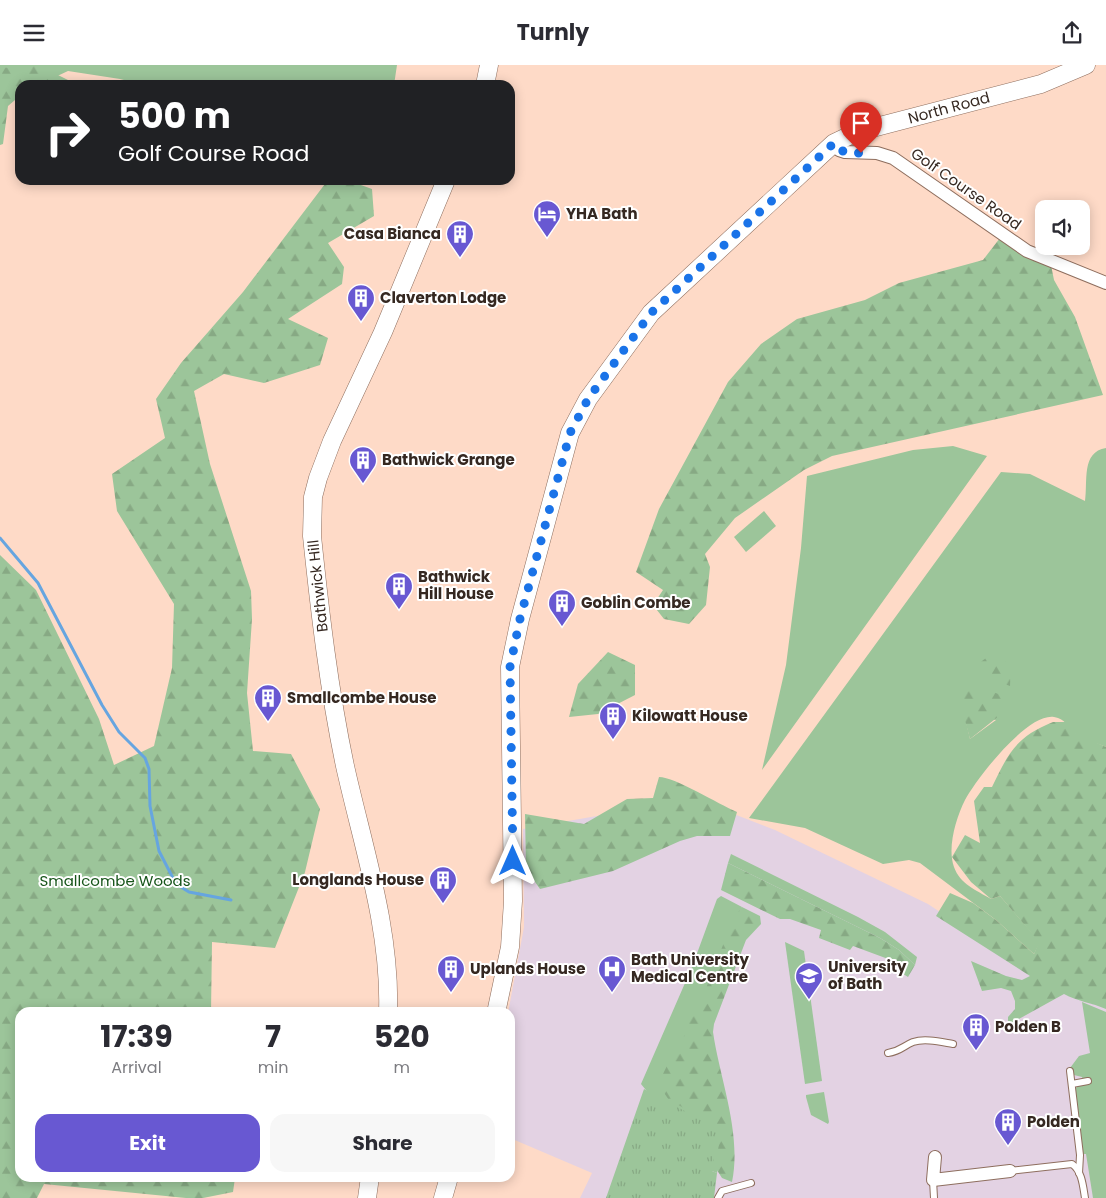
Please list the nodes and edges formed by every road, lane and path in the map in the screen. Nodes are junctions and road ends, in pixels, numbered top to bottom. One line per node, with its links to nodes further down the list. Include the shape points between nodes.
1 (489, 65): 3 (street)
2 (1086, 65): 4 (street, North Road, via 1040,85 857,132)
3 (486, 80)
4 (834, 143): 6 (street, Golf Course Road, via 845,152 877,153 893,158 1027,251); 8 (street, North Road, via 651,313 588,399 570,433 510,667 512,901 510,947)
5 (444, 185): 7 (street, Bathwick Hill, via 384,332 332,441 318,478 312,517 325,657 384,944)
6 (1106, 283)
7 (388, 1007)
8 (497, 1007)
9 (953, 1045): 10 (lane, via 940,1041 914,1042 900,1051)
10 (888, 1053)
11 (1070, 1071): 13 (lane)
12 (1088, 1081): 13 (lane)
13 (1072, 1084): 15 (lane, via 1080,1155)
14 (935, 1157): 17 (street)
15 (1078, 1170): 16 (lane, via 1064,1164); 25 (lane)
16 (1010, 1171): 17 (street)
17 (933, 1180): 24 (lane)
18 (369, 1182): 21 (street)
19 (448, 1182): 22 (street)
20 (751, 1183): 23 (lane, via 722,1191)
21 (367, 1198)
22 (443, 1198)
23 (718, 1198)
24 (934, 1198)
25 (1085, 1198)

